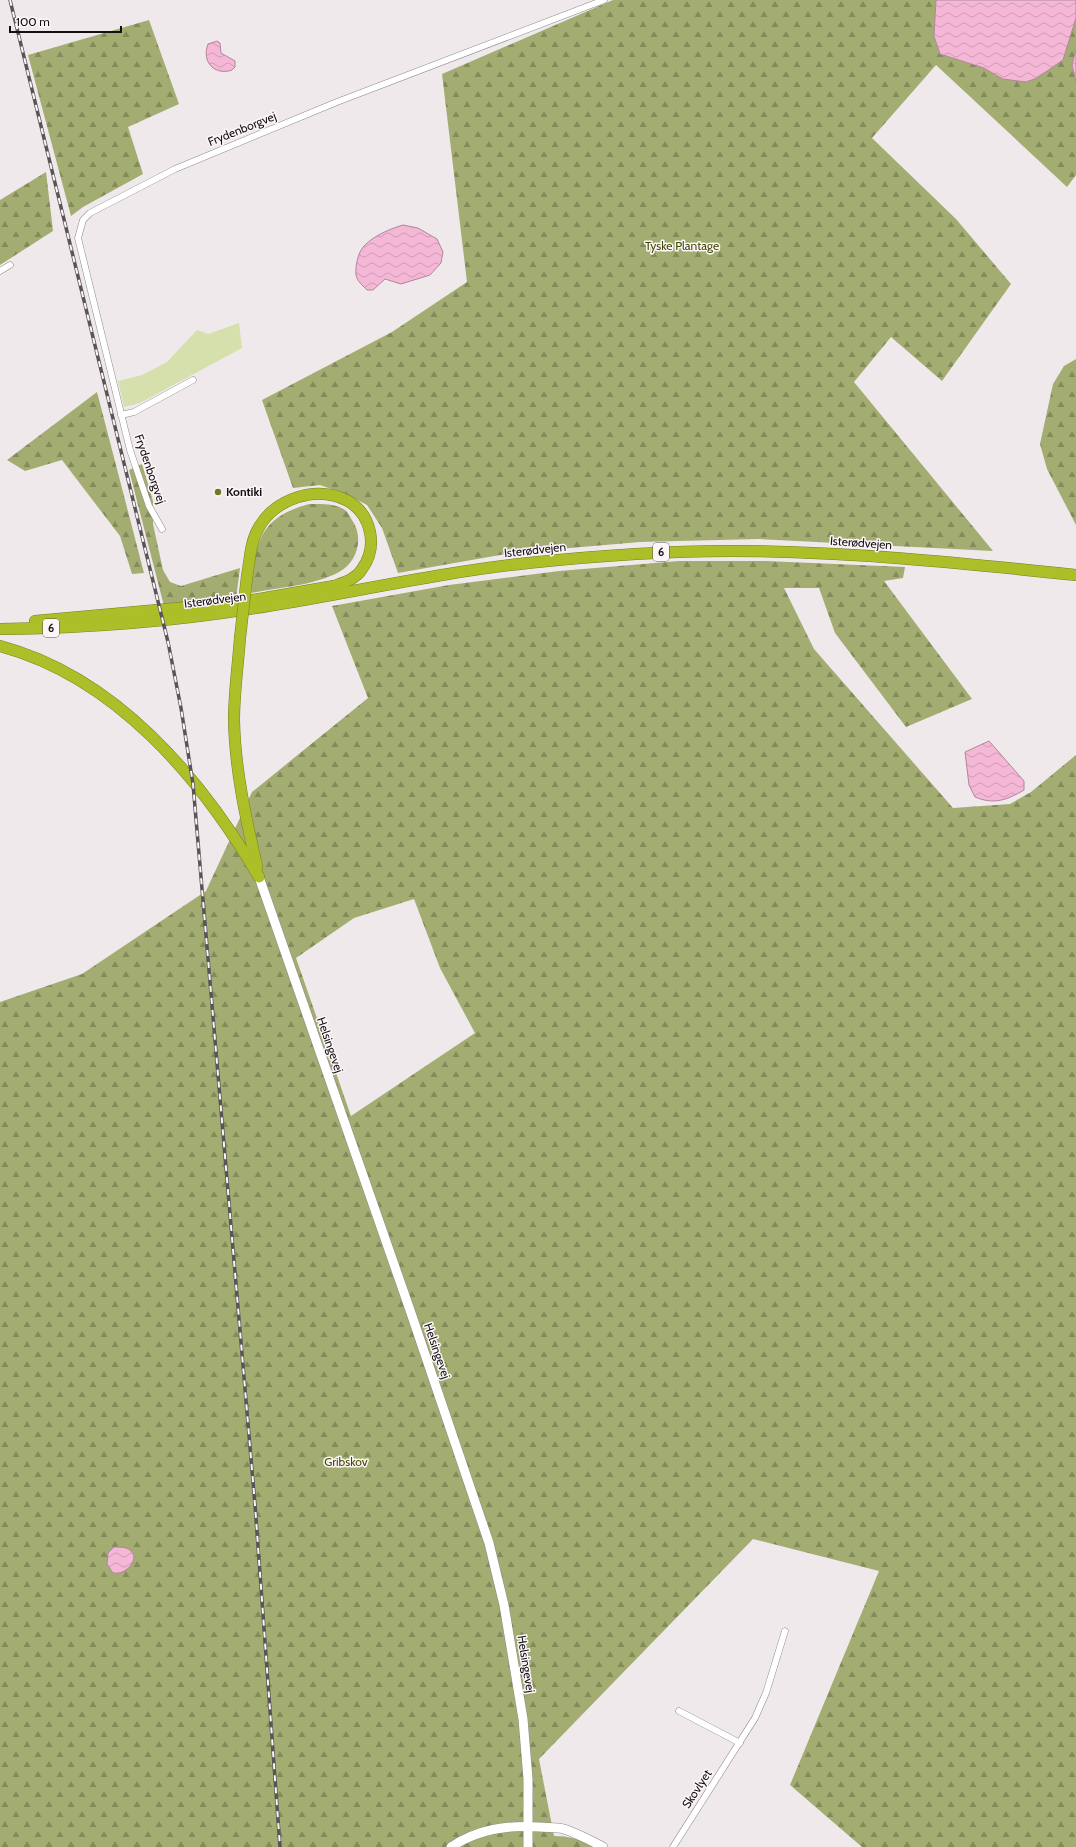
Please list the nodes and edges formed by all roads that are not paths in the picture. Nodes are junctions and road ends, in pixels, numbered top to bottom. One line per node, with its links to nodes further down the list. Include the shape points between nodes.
1 (604, 0): 5 (street, Frydenborgvej, via 337,102 175,169 90,213 83,220 78,238)
2 (10, 265): 3 (street)
3 (0, 271)
4 (193, 380): 5 (street, via 134,412)
5 (121, 415): 6 (street, Frydenborgvej, via 149,506)
6 (162, 529)
7 (1076, 575): 8 (highway, Isterødvejen / 6, via 960,563 829,554 729,551 631,554 475,570 250,609 195,616 102,625)
8 (0, 628): 10 (highway, bridge, via 28,622 235,603 334,586 350,581 362,570 370,556 372,540 369,524 360,510 347,500 332,496 298,496 273,510 258,528 252,545 247,576 240,638 234,720 240,786)
9 (0, 646): 10 (highway, via 22,652 69,673 126,712 168,754 213,807 236,838)
10 (259, 877): 14 (street, Helsingevej, via 488,1543 504,1605 522,1719 528,1778)
11 (785, 1631): 13 (street, Skovlyet, via 766,1693)
12 (678, 1711): 13 (street)
13 (740, 1743): 18 (street, Skovlyet)
14 (528, 1827): 15 (street, via 479,1832); 16 (street, Helsingevej); 17 (street, via 562,1829 583,1836)
15 (451, 1847)
16 (528, 1847)
17 (603, 1847)
18 (673, 1847)

